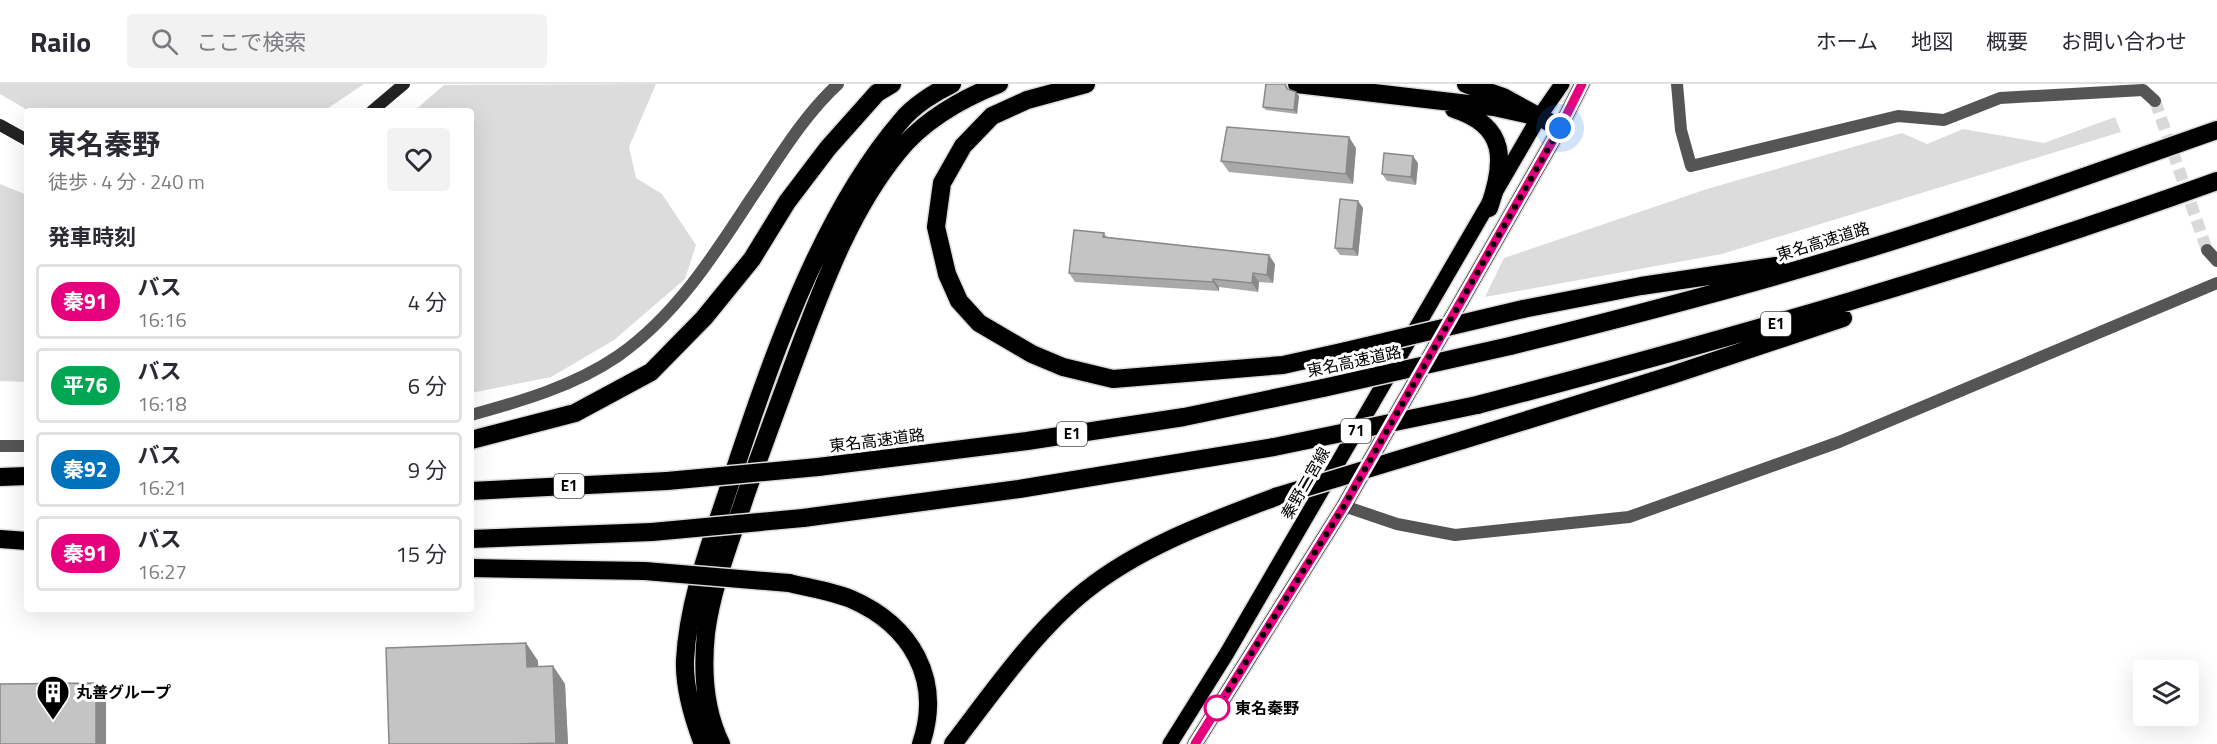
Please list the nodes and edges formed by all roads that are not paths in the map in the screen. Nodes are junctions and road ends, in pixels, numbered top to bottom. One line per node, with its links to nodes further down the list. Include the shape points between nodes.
1 (404, 84): 14 (street)
2 (838, 84): 27 (street, via 799,129 705,268 664,317 619,356 580,377 525,400)
3 (892, 84): 28 (highway, via 877,93 828,148 787,202 752,259 704,318 651,372 575,413)
4 (952, 84): 41 (highway, via 902,119 856,183 818,255 748,429 703,564 686,651 691,712)
5 (999, 84): 42 (highway, via 969,96 932,121 899,151 832,263 714,589 706,632 704,680 708,708)
6 (1086, 84): 24 (highway, bridge, via 1027,100 992,116 963,146 942,183 936,227 947,274 959,301 979,323 1032,354 1113,379 1283,365 1523,309 1641,286)
7 (1297, 84): 12 (highway)
8 (1466, 84): 15 (highway, via 1503,97)
9 (1562, 84): 15 (main road, 秦野二宮線 / 71)
10 (1582, 84): 17 (main road, 71)
11 (1677, 84): 13 (street, via 1681,130 1691,166 1899,116 1944,120 2000,98 2143,90)
12 (1418, 98): 15 (highway); 21 (highway, via 1471,114 1488,129 1498,147 1501,165)
13 (2155, 101)
14 (376, 108)
15 (1539, 117): 17 (highway); 21 (main road, 秦野二宮線 / 71)
16 (0, 125): 19 (street)
17 (1560, 128): 36 (main road, 71)
18 (2217, 130): 24 (highway, 東名高速道路 / E1, via 1969,217)
19 (24, 138)
20 (2217, 181): 22 (highway, E1)
21 (1489, 208): 45 (main road, 秦野二宮線 / 71)
22 (2073, 233): 38 (highway, E1, bridge, via 1819,313 1477,405 1274,447 1019,489 803,518 652,532); 44 (highway, bridge, via 1793,334 1278,496 1202,525 1120,566 1084,591 1037,639)
23 (2207, 250): 25 (street)
24 (1847, 255): 35 (highway, 東名高速道路 / E1, bridge, via 1650,312 1510,346 1173,418 818,468)
25 (2217, 261)
26 (2217, 282): 36 (street, via 1839,442 1629,517 1455,535 1397,524)
27 (474, 414)
28 (474, 439)
29 (0, 446): 30 (street)
30 (24, 446)
31 (24, 476): 32 (highway)
32 (0, 477)
33 (0, 487): 34 (highway)
34 (24, 488)
35 (474, 491)
36 (1344, 506): 46 (main road, 71)
37 (0, 539): 39 (highway)
38 (474, 539)
39 (24, 541)
40 (474, 568): 43 (highway, bridge, via 645,571 789,583 849,599 873,610 914,648 927,690 928,712)
41 (703, 744)
42 (721, 744)
43 (921, 744)
44 (954, 744)
45 (1170, 744)
46 (1195, 744)

